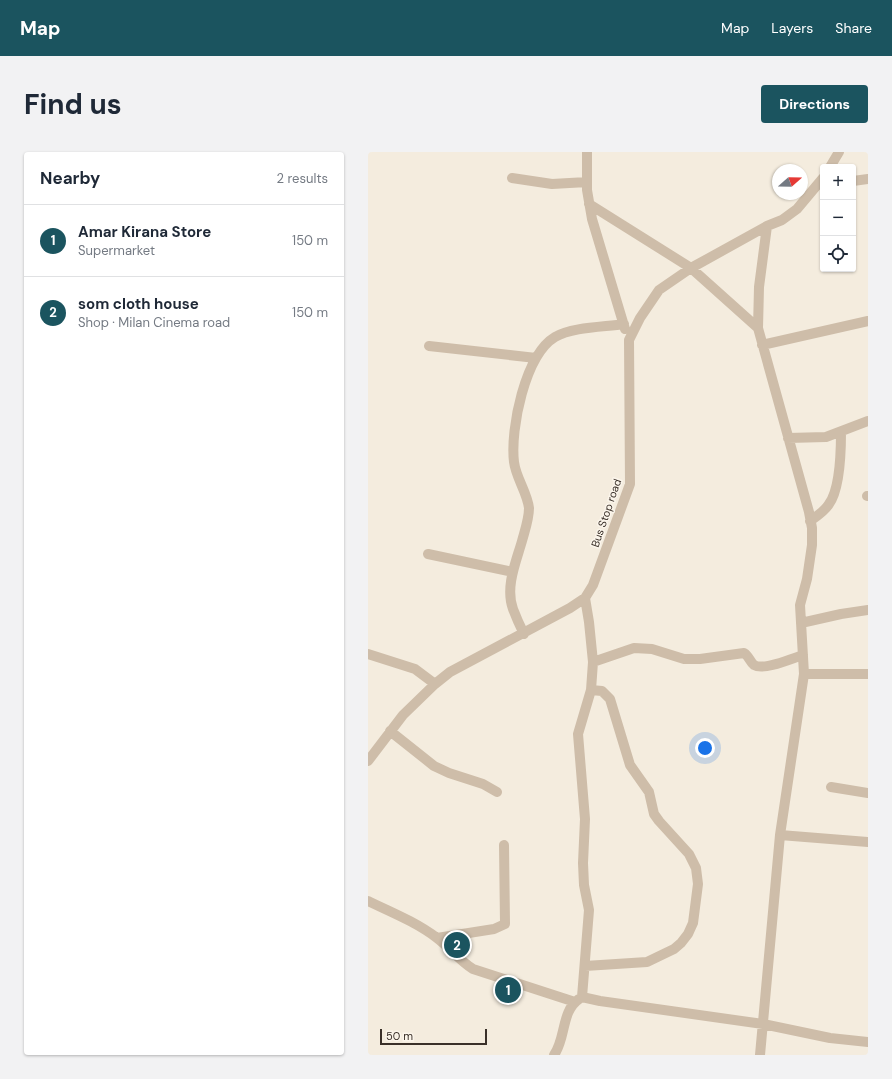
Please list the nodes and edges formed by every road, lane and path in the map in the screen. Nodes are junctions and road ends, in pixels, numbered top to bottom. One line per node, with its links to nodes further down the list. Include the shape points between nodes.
1 (587, 152): 7 (street)
2 (839, 152): 3 (street)
3 (832, 164)
4 (512, 178): 7 (street, via 552,184)
5 (868, 179): 6 (street)
6 (856, 181)
7 (587, 182): 9 (street)
8 (820, 184): 10 (street, Bus Stop road, via 797,209 782,220)
9 (590, 204): 11 (street); 13 (street, via 596,233)
10 (767, 226): 11 (street, Bus Stop road); 14 (street, via 759,287)
11 (691, 268): 14 (street); 15 (street, Bus Stop road, via 659,290)
12 (868, 320): 16 (street)
13 (624, 324): 15 (street); 18 (street, via 566,332 543,347)
14 (758, 328): 16 (street)
15 (629, 340): 25 (street, Bus Stop road, via 630,484 593,585)
16 (762, 345): 21 (street)
17 (430, 346): 18 (street)
18 (536, 358): 24 (street, via 520,399 513,437 514,463 528,508 527,523)
19 (868, 421): 20 (street)
20 (841, 432): 21 (street, via 826,437); 22 (street, via 840,464 833,497 824,510)
21 (788, 438): 22 (street)
22 (810, 520): 27 (street, via 812,545 800,605)
23 (428, 554): 24 (street)
24 (513, 572): 28 (street, via 510,599)
25 (585, 598): 28 (street, Bus Stop road); 31 (street)
26 (868, 610): 27 (street)
27 (801, 623): 30 (street)
28 (524, 634): 34 (street, Bus Stop road, via 450,672)
29 (368, 654): 34 (street, via 415,668)
30 (803, 655): 31 (street, via 772,665 758,666 744,653 684,659 638,648 624,650); 32 (street)
31 (593, 662): 35 (street)
32 (804, 674): 33 (street); 41 (street)
33 (868, 674)
34 (435, 684): 36 (street, Bus Stop road, via 403,715)
35 (591, 690): 46 (street, via 578,734 585,819 584,878 589,910); 46 (street, via 602,691 610,699 630,765 649,792 654,814 694,861 698,884 693,923 688,934 677,946 647,962)
36 (390, 732): 37 (street, Bus Stop road); 39 (street, via 434,766 483,784)
37 (368, 761)
38 (832, 787): 40 (street)
39 (497, 792)
40 (868, 793)
41 (780, 835): 42 (street); 48 (street)
42 (868, 842)
43 (504, 845): 45 (street, via 505,924 494,930)
44 (368, 901): 45 (street)
45 (437, 938): 47 (street, via 473,969)
46 (586, 966): 47 (street)
47 (578, 999): 48 (street); 50 (street, via 567,1018)
48 (763, 1024): 49 (street, via 830,1038); 51 (street)
49 (868, 1042)
50 (554, 1055)
51 (760, 1055)

